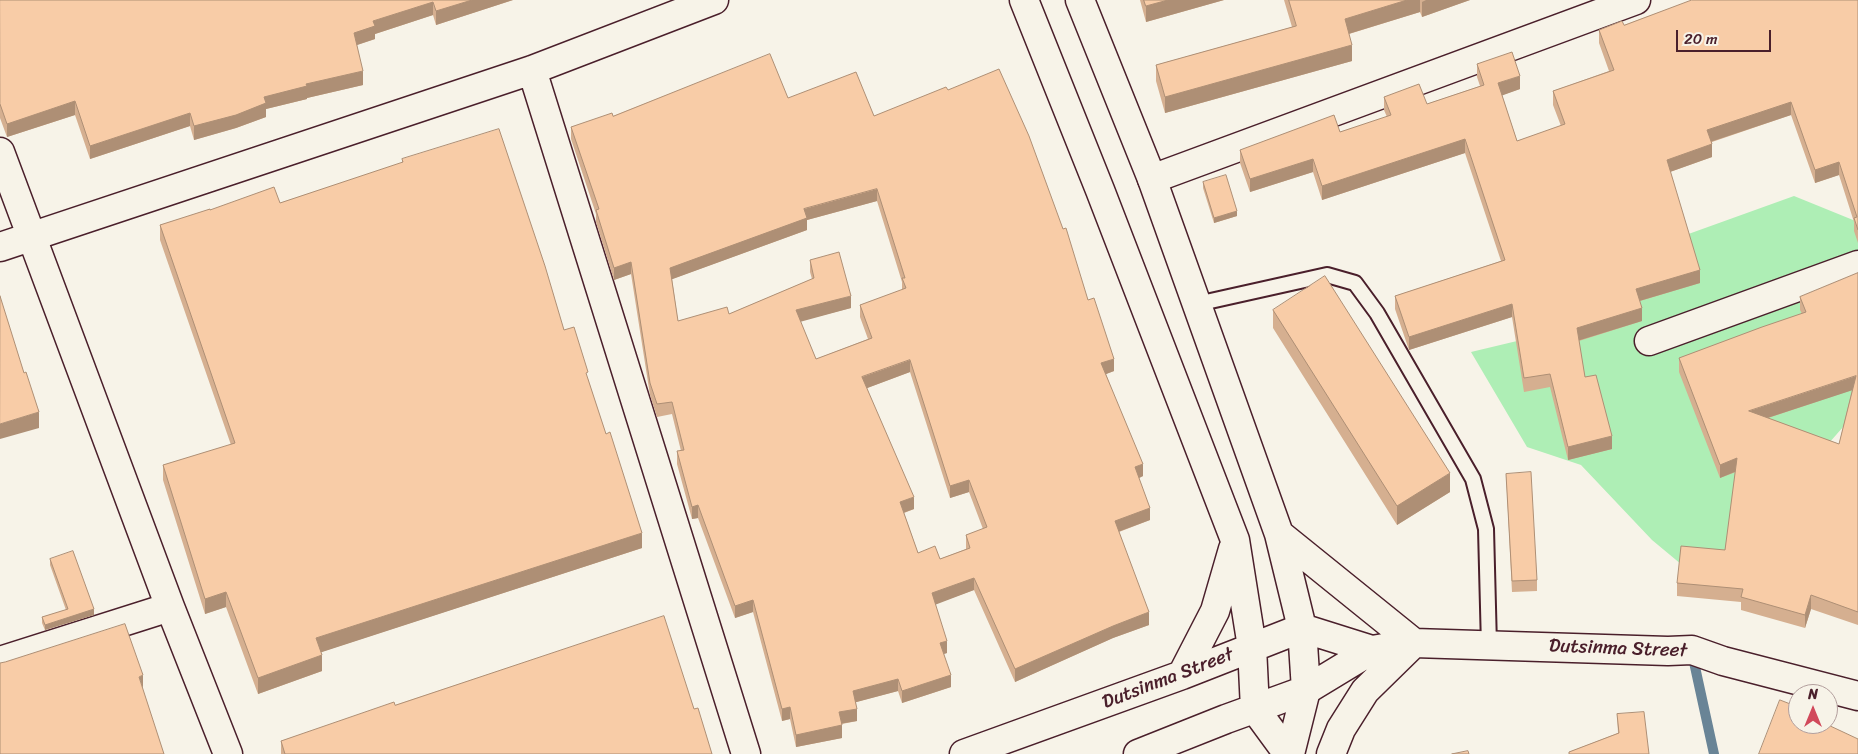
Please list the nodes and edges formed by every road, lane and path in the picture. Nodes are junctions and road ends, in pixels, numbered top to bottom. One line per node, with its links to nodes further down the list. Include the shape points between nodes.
1 (714, 0): 5 (street)
2 (1024, 0): 14 (street)
3 (1080, 0): 7 (street)
4 (1636, 0): 7 (street)
5 (532, 70): 8 (street); 27 (street)
6 (0, 152): 8 (street)
7 (1152, 179): 11 (street)
8 (32, 237): 9 (street); 15 (street)
9 (0, 247)
10 (1858, 265): 12 (street)
11 (1197, 304): 13 (street); 18 (lane, via 1326,276 1355,283 1377,313 1473,479 1486,529)
12 (1649, 341)
13 (1279, 534): 16 (street); 17 (street)
14 (1236, 540): 19 (street); 22 (street, via 1215,610)
15 (170, 607): 21 (street); 26 (street)
16 (1302, 628): 19 (street, Dutsinma Street); 20 (street, Dutsinma Street); 23 (street)
17 (1414, 643): 18 (street, Dutsinma Street); 20 (street, Dutsinma Street); 31 (street, via 1365,691 1341,729)
18 (1490, 646): 24 (street, Dutsinma Street, via 1692,650)
19 (1252, 647): 22 (street, Dutsinma Street); 25 (street)
20 (1372, 650): 23 (street, Dutsinma Street)
21 (0, 662)
22 (1182, 675): 28 (street, Dutsinma Street)
23 (1306, 690): 25 (street, Dutsinma Street); 30 (street)
24 (1858, 696)
25 (1255, 709): 29 (street, Dutsinma Street); 30 (street)
26 (228, 754)
27 (746, 754)
28 (964, 754)
29 (1140, 754)
30 (1289, 754)
31 (1331, 754)

